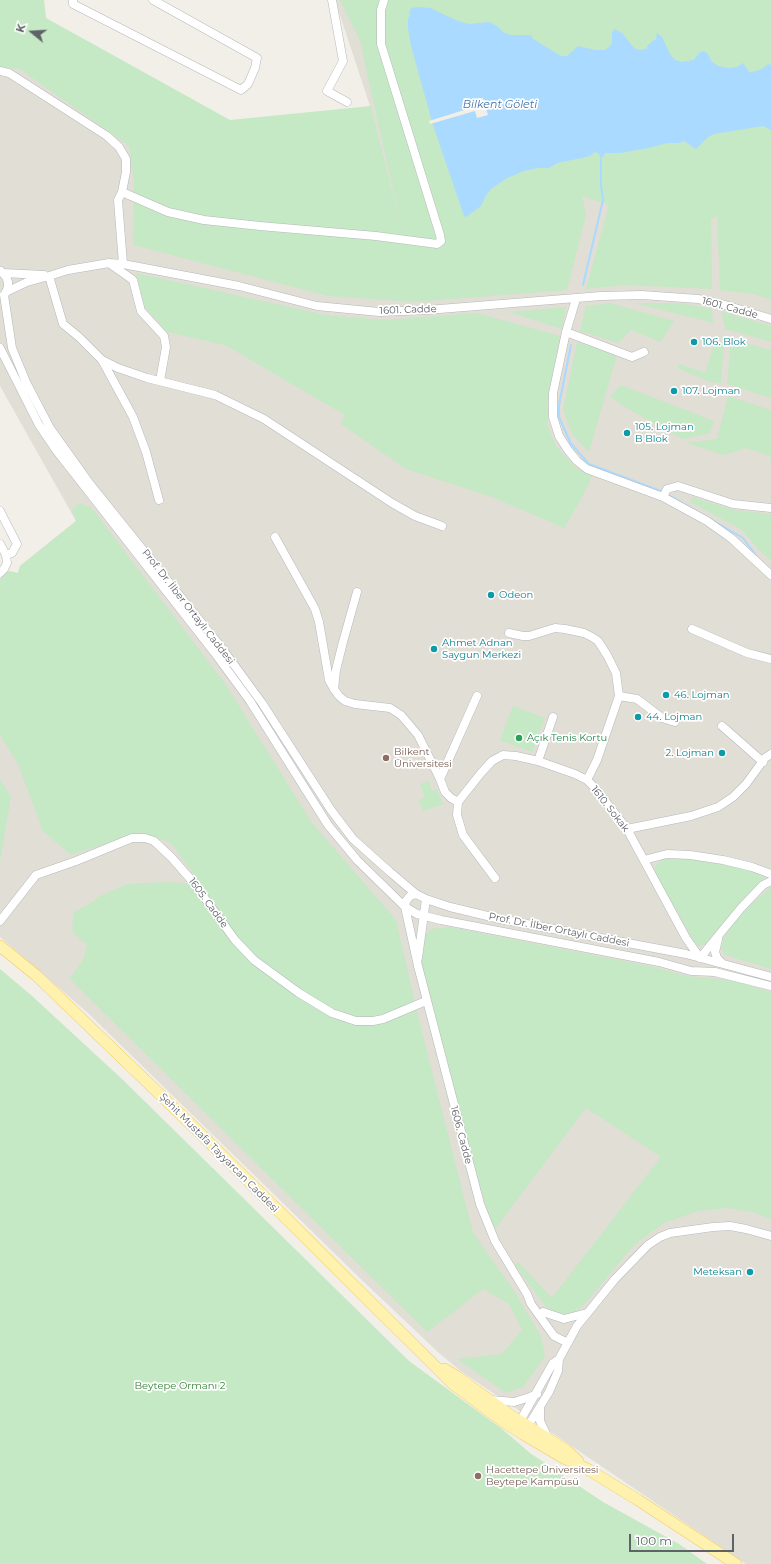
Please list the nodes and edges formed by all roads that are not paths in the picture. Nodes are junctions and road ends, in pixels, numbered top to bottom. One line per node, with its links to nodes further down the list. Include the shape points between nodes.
1 (73, 0): 2 (street, via 73,4 241,90 248,84 257,58)
2 (153, 0)
3 (332, 0): 6 (street, via 343,61 327,91)
4 (384, 0): 7 (street, via 381,10 381,44 440,236 441,241 437,244 204,220 168,212)
5 (0, 71): 7 (street, via 9,73 120,146 126,159)
6 (347, 102)
7 (122, 192): 9 (street, via 118,200)
8 (109, 263): 9 (street, 1601. Cadde); 11 (street, 1601. Cadde); 19 (street, via 133,280 141,311 164,336 166,347)
9 (123, 264): 13 (street, 1601. Cadde, via 239,286 317,306 379,312)
10 (1, 270): 11 (street, 1601. Cadde); 12 (street, Prof. Dr. İlber Ortaylı Caddesi, via 8,282)
11 (49, 276): 12 (street, 1601. Cadde, via 27,282); 18 (street, via 64,324)
12 (3, 295): 51 (street, Prof. Dr. İlber Ortaylı Caddesi, via 12,348 50,428 90,484 262,703 331,810 354,838)
13 (576, 299): 14 (street, 1601. Cadde, via 642,295 698,299); 15 (street)
14 (771, 319)
15 (566, 332): 17 (street, via 632,357); 20 (street, via 553,393 553,418 559,436 577,461 587,469)
16 (0, 348): 53 (street, Prof. Dr. İlber Ortaylı Caddesi, via 39,425 56,450 250,701 328,825 357,860)
17 (644, 352)
18 (102, 360): 19 (street, via 118,368); 21 (street, via 133,417)
19 (160, 381): 24 (street, via 215,395 264,419 392,503 415,516)
20 (665, 494): 22 (street, via 678,486 733,504); 29 (street, via 731,538)
21 (159, 500)
22 (771, 508)
23 (0, 511): 27 (street, via 17,544 12,553)
24 (442, 526)
25 (275, 537): 34 (street, via 315,609 329,680)
26 (0, 544): 27 (street)
27 (6, 555): 28 (street, via 7,563)
28 (0, 573)
29 (771, 575)
30 (357, 592): 34 (street, via 336,670)
31 (692, 629): 33 (street, via 747,653)
32 (509, 633): 36 (street, via 529,636 560,628 592,637 598,641 616,673)
33 (771, 659)
34 (334, 690): 43 (street, via 345,701 390,708 401,715 418,735)
35 (477, 696): 43 (street)
36 (619, 696): 38 (street, via 637,699 662,718); 44 (street, via 597,760)
37 (553, 717): 41 (street)
38 (675, 722)
39 (722, 726): 42 (street)
40 (771, 754): 42 (street)
41 (538, 761): 44 (street, 1610. Sokak); 45 (street, 1610. Sokak, via 503,755 492,761)
42 (762, 762): 46 (street, via 746,784 718,807 691,816)
43 (440, 779): 45 (street, via 445,792)
44 (587, 780): 46 (street, 1610. Sokak)
45 (458, 802): 49 (street, via 457,815 463,835)
46 (627, 830): 47 (street, 1610. Sokak)
47 (644, 860): 48 (street, via 667,854 690,855 723,860); 57 (street, 1610. Sokak)
48 (771, 874)
49 (495, 878)
50 (771, 881): 56 (street, via 753,895)
51 (416, 894): 52 (street, Prof. Dr. İlber Ortaylı Caddesi); 53 (street, via 410,896)
52 (426, 899): 54 (street); 61 (street, Prof. Dr. İlber Ortaylı Caddesi, via 450,908 500,919)
53 (405, 907): 54 (street, Prof. Dr. İlber Ortaylı Caddesi); 63 (street, 1606. Cadde)
54 (423, 915): 63 (street, 1606. Cadde); 64 (street, Prof. Dr. İlber Ortaylı Caddesi)
55 (0, 921): 67 (street, 1605. Cadde, via 36,875 132,838 145,838 154,841 172,858 193,882 235,940 254,960 299,993 332,1013 356,1021 373,1021)
56 (718, 936): 60 (street); 62 (street, via 715,952)
57 (686, 938): 59 (street); 61 (street, 1610. Sokak)
58 (0, 946): 75 (main road, Şehit Mustafa Tayyarcan Caddesi, via 76,1013)
59 (692, 947): 60 (street); 61 (street)
60 (707, 950): 61 (street)
61 (693, 956): 62 (street, Prof. Dr. İlber Ortaylı Caddesi); 64 (street, via 687,962 687,967); 64 (street, via 702,963 700,968)
62 (722, 963): 65 (street, Prof. Dr. İlber Ortaylı Caddesi)
63 (418, 966): 67 (street, 1606. Cadde)
64 (694, 971): 66 (street, Prof. Dr. İlber Ortaylı Caddesi, via 715,972)
65 (771, 977)
66 (771, 986)
67 (426, 1000): 69 (street, 1606. Cadde, via 480,1204 495,1241)
68 (771, 1236): 71 (street, via 730,1226 713,1226 660,1237 648,1245 615,1279)
69 (527, 1294): 70 (street, 1606. Cadde); 72 (street, 1606. Cadde, via 531,1304 554,1336)
70 (543, 1312): 71 (street, via 564,1319); 72 (street, 1606. Cadde)
71 (587, 1314): 73 (street)
72 (560, 1339): 73 (street, 1606. Cadde)
73 (568, 1343): 74 (street)
74 (559, 1359): 76 (street, via 554,1363); 78 (street, via 558,1371)
75 (434, 1364): 77 (main road, Şehit Mustafa Tayyarcan Caddesi, via 456,1376); 79 (main road, Şehit Mustafa Tayyarcan Caddesi, via 453,1384)
76 (537, 1394): 77 (street, via 514,1402); 79 (street)
77 (489, 1400): 79 (main road, Şehit Mustafa Tayyarcan Caddesi)
78 (540, 1407): 79 (street); 80 (street, via 540,1421)
79 (522, 1428): 80 (main road, Şehit Mustafa Tayyarcan Caddesi); 81 (main road, Şehit Mustafa Tayyarcan Caddesi, via 562,1457)
80 (548, 1438): 81 (main road, Şehit Mustafa Tayyarcan Caddesi)
81 (589, 1470): 82 (main road, Şehit Mustafa Tayyarcan Caddesi)
82 (736, 1564)

